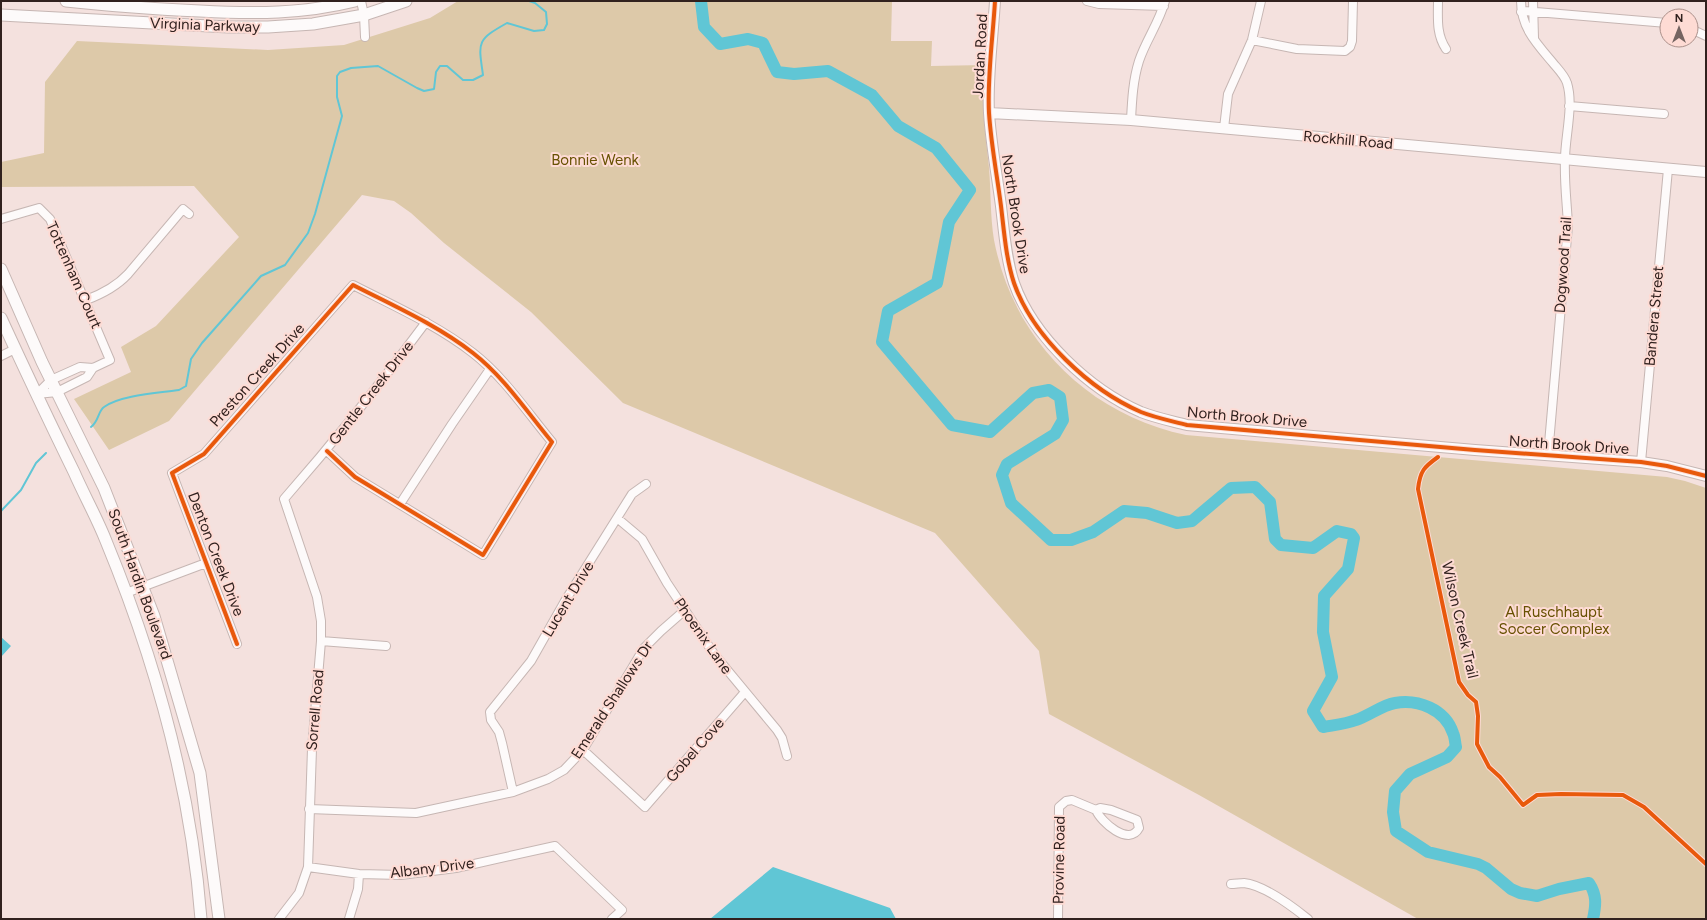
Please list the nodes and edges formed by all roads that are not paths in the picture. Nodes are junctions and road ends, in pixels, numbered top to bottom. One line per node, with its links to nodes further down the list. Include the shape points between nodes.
1 (66, 1): 13 (main road, Virginia Parkway)
2 (355, 1): 13 (main road, Virginia Parkway, via 314,10 280,13)
3 (361, 1): 17 (street)
4 (406, 1): 17 (main road, Virginia Parkway)
5 (995, 1): 25 (street, Jordan Road)
6 (1087, 1): 12 (street, via 1099,4)
7 (1261, 1): 22 (street)
8 (1353, 1): 22 (street, via 1352,41 1345,51 1297,49)
9 (1438, 1): 23 (street, via 1438,29)
10 (1521, 1): 14 (street, Dogwood Trail)
11 (1533, 1): 15 (street)
12 (1164, 3): 27 (street, via 1139,62)
13 (200, 11): 19 (main road)
14 (1521, 12): 15 (street); 21 (street, Dogwood Trail, via 1526,29)
15 (1532, 12): 18 (street); 21 (street)
16 (1, 15): 19 (main road, Virginia Parkway)
17 (364, 15): 19 (main road, Virginia Parkway, via 313,24 268,27); 20 (street)
18 (1659, 22)
19 (200, 26)
20 (365, 37)
21 (1534, 38): 24 (street, Dogwood Trail, via 1567,83)
22 (1252, 40): 28 (street, via 1228,94)
23 (1446, 49)
24 (1569, 106): 26 (street); 29 (street, Dogwood Trail)
25 (989, 113): 27 (street, Rockhill Road); 46 (street, North Brook Drive, via 1009,265 1020,297 1052,346 1069,363 1119,401 1148,414 1187,425)
26 (1664, 114)
27 (1131, 120): 28 (street, Rockhill Road)
28 (1224, 128): 29 (street, Rockhill Road)
29 (1565, 159): 30 (street, Rockhill Road); 46 (street, Dogwood Trail, via 1568,226)
30 (1668, 169): 31 (street, Rockhill Road); 47 (street, Bandera Street)
31 (1706, 172)
32 (189, 214): 35 (street, via 184,209 118,284 107,292)
33 (1, 219): 35 (street, Tottenham Court, via 38,208 50,219)
34 (1, 269): 42 (main road, South Hardin Boulevard)
35 (86, 300): 40 (street, Tottenham Court, via 110,360)
36 (1, 318): 38 (main road, South Hardin Boulevard)
37 (426, 322): 41 (street, via 473,353); 45 (street, Gentle Creek Drive); 48 (street, Preston Creek Drive, via 353,285 204,454)
38 (15, 349): 39 (street); 44 (main road, South Hardin Boulevard)
39 (1, 356)
40 (93, 368): 42 (street, via 80,367); 43 (street, via 87,376)
41 (490, 369): 52 (street); 52 (street, via 552,442 483,555)
42 (51, 380): 43 (main road, South Hardin Boulevard); 44 (street)
43 (57, 392): 44 (street); 55 (main road, South Hardin Boulevard, via 104,488)
44 (37, 394): 56 (main road, South Hardin Boulevard, via 106,540)
45 (327, 451): 51 (street, Gentle Creek Drive); 52 (street, via 355,477)
46 (1548, 455): 47 (street, North Brook Drive)
47 (1641, 462): 49 (street, North Brook Drive)
48 (172, 473): 54 (street, Denton Creek Drive)
49 (1706, 476)
50 (646, 484): 53 (street, Lucent Drive, via 632,494)
51 (284, 499): 58 (street, Sorrell Road, via 317,597)
52 (400, 504)
53 (617, 518): 57 (street, Phoenix Lane, via 642,539); 64 (street, Lucent Drive, via 531,661 491,709 490,714 500,737)
54 (206, 563): 55 (street); 59 (street, Denton Creek Drive)
55 (143, 587): 56 (street); 71 (main road, South Hardin Boulevard, via 154,616 200,773)
56 (126, 593): 70 (main road, South Hardin Boulevard, via 160,694 181,778)
57 (685, 610): 61 (street, Phoenix Lane, via 714,654); 62 (street, Emerald Shallows Dr, via 660,630 644,648)
58 (321, 641): 60 (street); 65 (street, Sorrell Road)
59 (237, 644)
60 (386, 646)
61 (745, 692): 62 (street, Gobel Cove, via 644,807); 63 (street, Phoenix Lane, via 777,730)
62 (584, 750): 64 (street, Emerald Shallows Dr, via 556,775)
63 (787, 756)
64 (513, 792): 65 (street, Emerald Shallows Dr, via 416,813)
65 (309, 809): 67 (street, Sorrell Road)
66 (1096, 810): 66 (street, via 1105,809 1137,820 1139,828 1134,834 1129,835 1114,830 1104,822); 75 (street, Provine Road, via 1072,800 1063,802 1060,807)
67 (308, 867): 68 (street, Albany Drive); 72 (street, Sorrell Road, via 299,893)
68 (359, 874): 73 (street, via 358,889); 74 (street, Albany Drive, via 401,875 456,868 555,846 622,910)
69 (1231, 884): 76 (street, via 1244,883 1269,893)
70 (201, 919)
71 (220, 919)
72 (279, 919)
73 (349, 919)
74 (612, 919)
75 (1058, 919)
76 (1308, 919)

